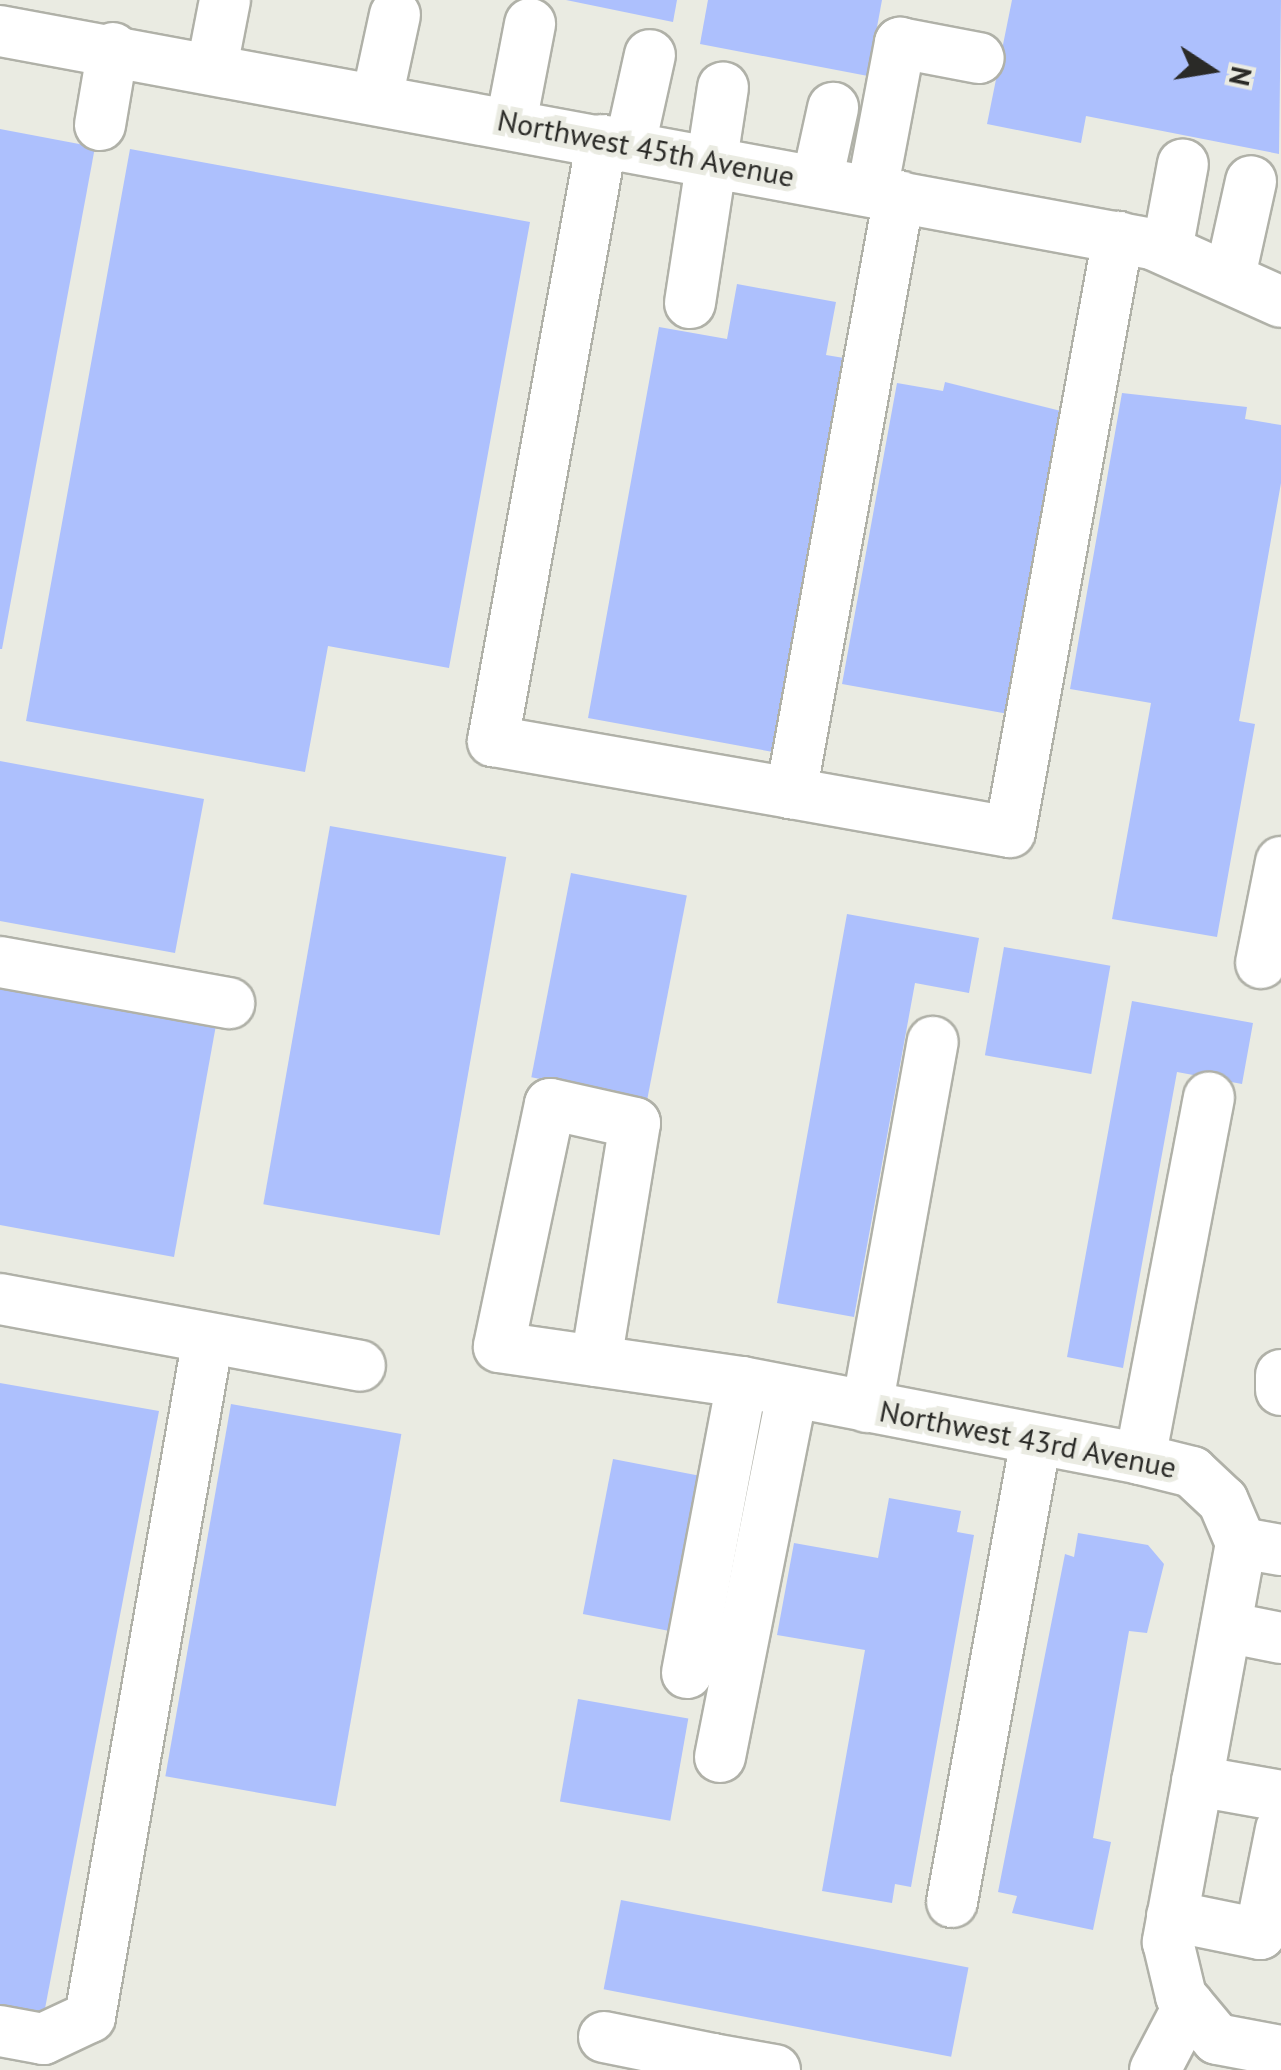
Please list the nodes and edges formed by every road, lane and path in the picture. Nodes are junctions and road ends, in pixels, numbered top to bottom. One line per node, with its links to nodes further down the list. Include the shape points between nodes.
1 (225, 0): 8 (street)
2 (395, 15): 10 (street)
3 (530, 24): 12 (street)
4 (2, 41): 5 (street, Northwest 45th Avenue)
5 (113, 48): 8 (street, Northwest 45th Avenue); 13 (street)
6 (650, 55): 14 (street)
7 (979, 58): 19 (street, via 900,42)
8 (212, 67): 10 (street, Northwest 45th Avenue)
9 (723, 88): 15 (street)
10 (378, 98): 12 (street, Northwest 45th Avenue)
11 (832, 108): 17 (street)
12 (510, 123): 14 (street, Northwest 45th Avenue)
13 (100, 125)
14 (616, 143): 15 (street, Northwest 45th Avenue); 25 (street, via 493,741)
15 (712, 160): 17 (street, Northwest 45th Avenue); 24 (street)
16 (1182, 164): 21 (street)
17 (817, 181): 19 (street, Northwest 45th Avenue)
18 (1251, 182): 22 (street)
19 (885, 193): 20 (street, Northwest 45th Avenue); 25 (street)
20 (1118, 238): 21 (street, Northwest 45th Avenue); 25 (street, via 1010,832)
21 (1167, 250): 22 (street, Northwest 45th Avenue)
22 (1230, 276): 23 (street, Northwest 45th Avenue)
23 (1281, 302)
24 (690, 303)
25 (791, 793)
26 (1281, 862): 28 (street)
27 (0, 962): 29 (street)
28 (1261, 963)
29 (229, 1003)
30 (934, 1042): 40 (street)
31 (1209, 1098): 42 (street)
32 (0, 1299): 33 (street)
33 (208, 1338): 35 (street); 54 (street, via 90,2017 44,2039)
34 (596, 1360): 34 (street, Northwest 43rd Avenue, via 498,1347 550,1104 634,1123); 37 (street, Northwest 43rd Avenue)
35 (360, 1366)
36 (1281, 1375): 38 (street)
37 (742, 1382): 39 (street, Northwest 43rd Avenue); 46 (street)
38 (1281, 1390)
39 (792, 1392): 40 (street, Northwest 43rd Avenue); 47 (street)
40 (867, 1407): 41 (street, Northwest 43rd Avenue)
41 (1036, 1441): 42 (street, Northwest 43rd Avenue); 51 (street)
42 (1140, 1459): 43 (street, Northwest 43rd Avenue, via 1192,1472)
43 (1261, 1546): 44 (street, Northwest 43rd Avenue)
44 (1226, 1626): 45 (street); 48 (street, Northwest 43rd Avenue)
45 (1281, 1638)
46 (687, 1673)
47 (720, 1756)
48 (1197, 1781): 49 (street); 52 (street, Northwest 43rd Avenue)
49 (1281, 1796)
50 (1281, 1830): 52 (street, via 1260,1934)
51 (952, 1902)
52 (1172, 1916): 53 (street, Northwest 43rd Avenue, via 1168,1942)
53 (1189, 2005): 56 (street, Northwest 43rd Avenue, via 1217,2040); 60 (street)
54 (0, 2031)
55 (604, 2037): 58 (street)
56 (1281, 2050)
57 (1281, 2062): 61 (street)
58 (712, 2064): 59 (street)
59 (775, 2070)
60 (1155, 2070)
61 (1280, 2070)

